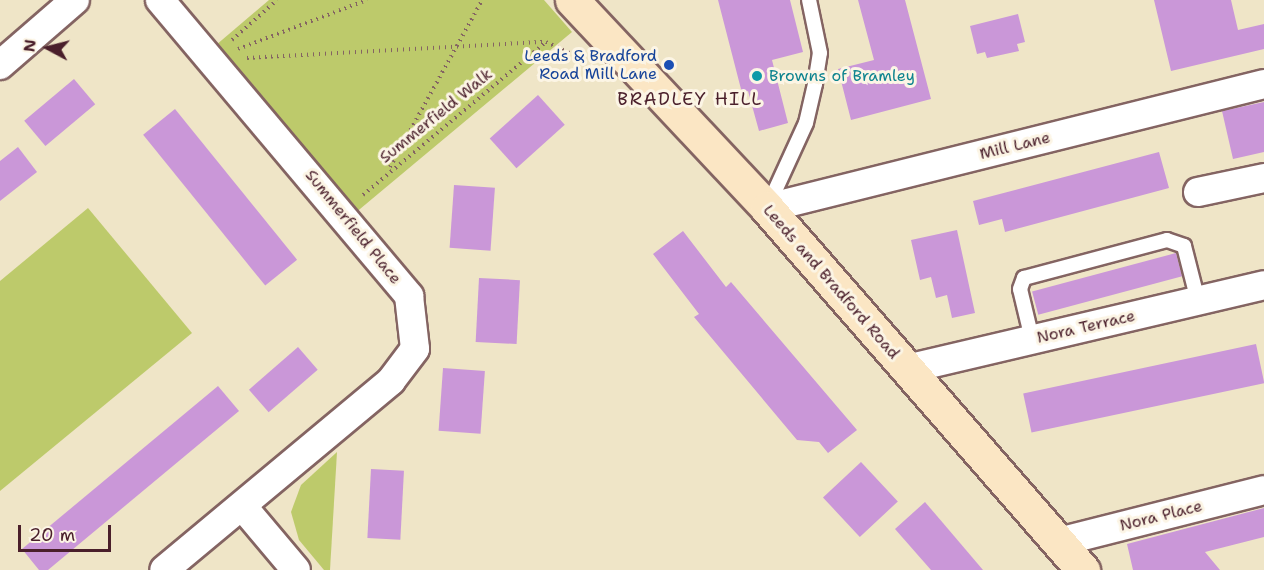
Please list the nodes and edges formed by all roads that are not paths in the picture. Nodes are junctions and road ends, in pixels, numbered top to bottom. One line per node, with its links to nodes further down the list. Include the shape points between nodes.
1 (75, 0): 5 (street)
2 (160, 0): 15 (street, Summerfield Place, via 344,213 409,296 416,349 391,381)
3 (572, 0): 9 (main road, Leeds and Bradford Road)
4 (808, 0): 9 (lane, via 820,53 815,84 806,123)
5 (0, 65)
6 (1264, 84): 9 (street, Mill Lane)
7 (1264, 178): 8 (street)
8 (1198, 192)
9 (767, 208): 13 (main road, Leeds and Bradford Road)
10 (1264, 285): 11 (street, Nora Terrace)
11 (1198, 301): 12 (street, Nora Terrace); 12 (lane, via 1184,246 1167,240 1024,278 1020,289)
12 (1032, 339): 13 (street, Nora Terrace)
13 (907, 369): 16 (main road, Leeds and Bradford Road)
14 (1264, 490): 16 (street, Nora Place)
15 (243, 507): 17 (street, Summerfield Place); 18 (street)
16 (1059, 542): 19 (main road, Leeds and Bradford Road)
17 (164, 570)
18 (296, 570)
19 (1083, 570)

